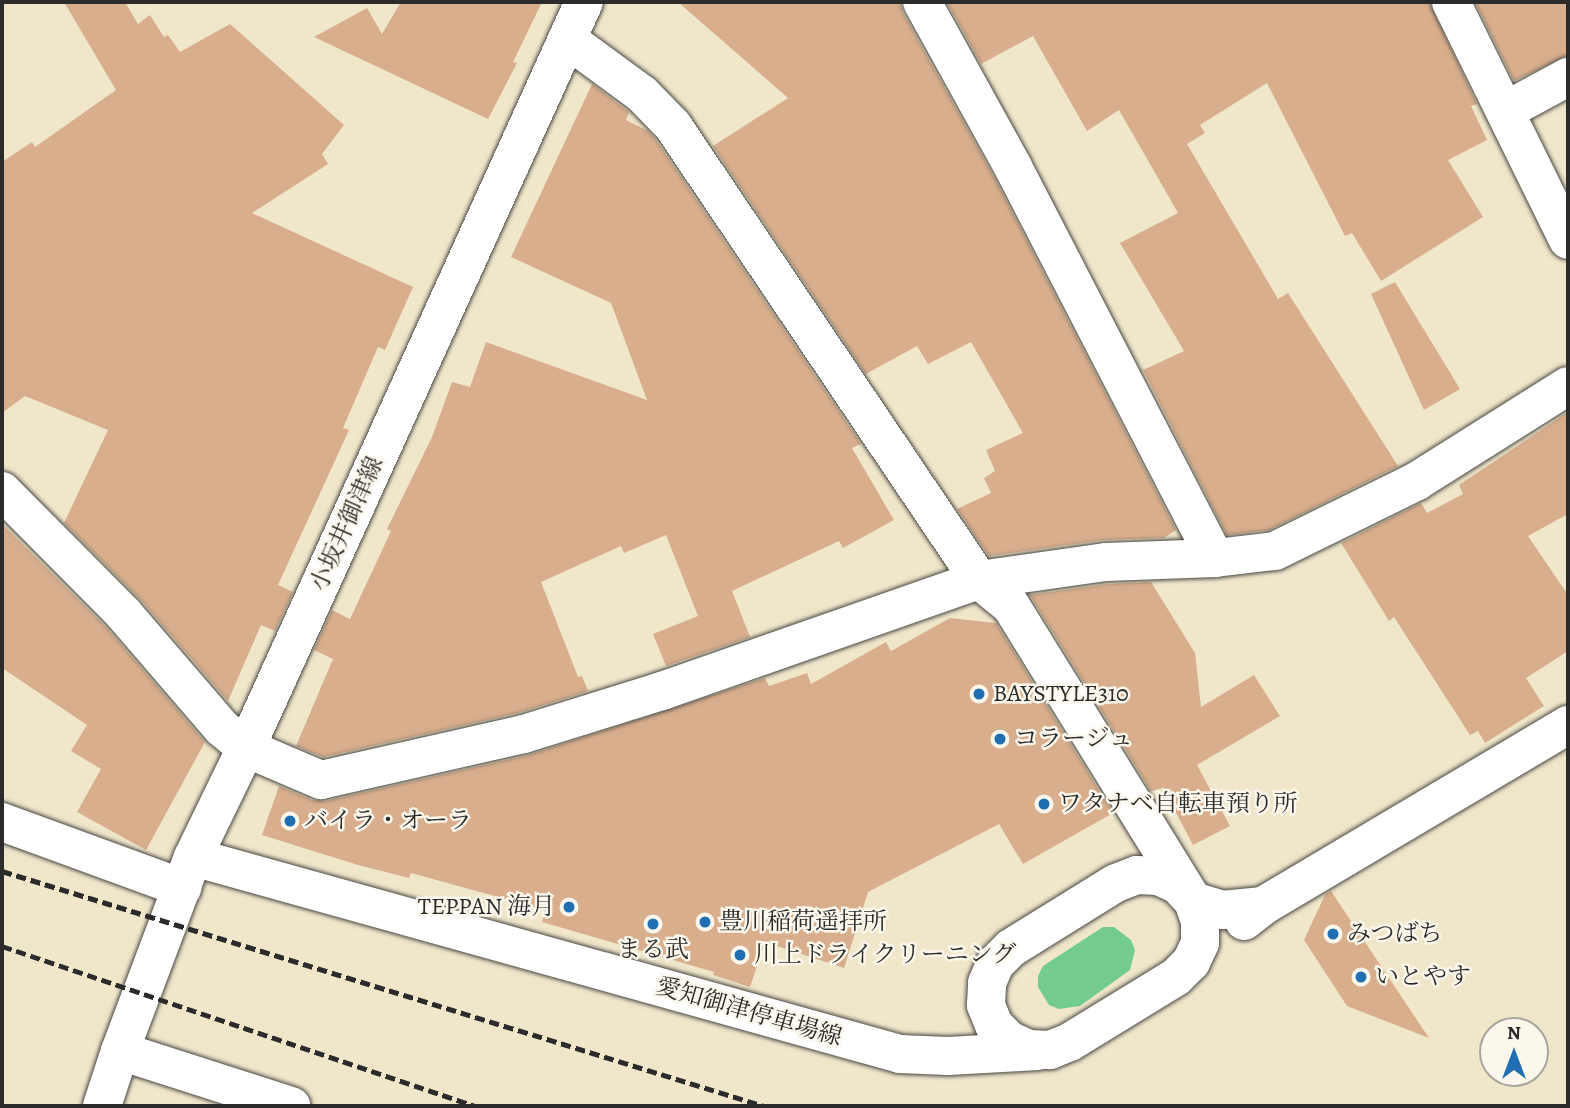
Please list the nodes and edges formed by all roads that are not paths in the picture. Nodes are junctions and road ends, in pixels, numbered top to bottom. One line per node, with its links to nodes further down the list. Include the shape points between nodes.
1 (584, 2): 4 (street, 小坂井御津線)
2 (922, 2): 10 (street, via 1013,167)
3 (1451, 2): 6 (street)
4 (567, 39): 11 (street, via 642,94 673,126); 13 (street, 小坂井御津線)
5 (1568, 77): 6 (street)
6 (1504, 111): 7 (street)
7 (1568, 240)
8 (1568, 386): 10 (street, via 1417,481 1275,551)
9 (2, 491): 13 (street, via 123,613 222,728)
10 (1215, 558): 11 (street, via 1106,562)
11 (979, 580): 13 (street, via 662,691 524,734 321,780); 15 (street, via 1011,606)
12 (1568, 725): 19 (street)
13 (246, 748): 16 (street, 小坂井御津線)
14 (2, 822): 16 (street, 愛知御津停車場線)
15 (1160, 851): 17 (street); 18 (street)
16 (188, 872): 23 (street, 小坂井御津線); 24 (street, 愛知御津停車場線, via 900,1054)
17 (1116, 883): 18 (street, via 1137,875 1158,876 1178,885); 21 (street, via 1011,948 995,964)
18 (1193, 901): 19 (street, via 1222,910); 20 (street, via 1200,921 1200,943)
19 (1263, 906): 20 (street)
20 (1191, 962): 22 (street, via 1175,977)
21 (987, 983): 22 (street, via 986,1005 994,1025 1009,1040 1029,1049); 24 (street, via 973,1025)
22 (1050, 1050): 24 (street, 愛知御津停車場線)
23 (120, 1051): 25 (street, 小坂井御津線); 26 (street)
24 (948, 1056)
25 (102, 1106)
26 (291, 1106)

